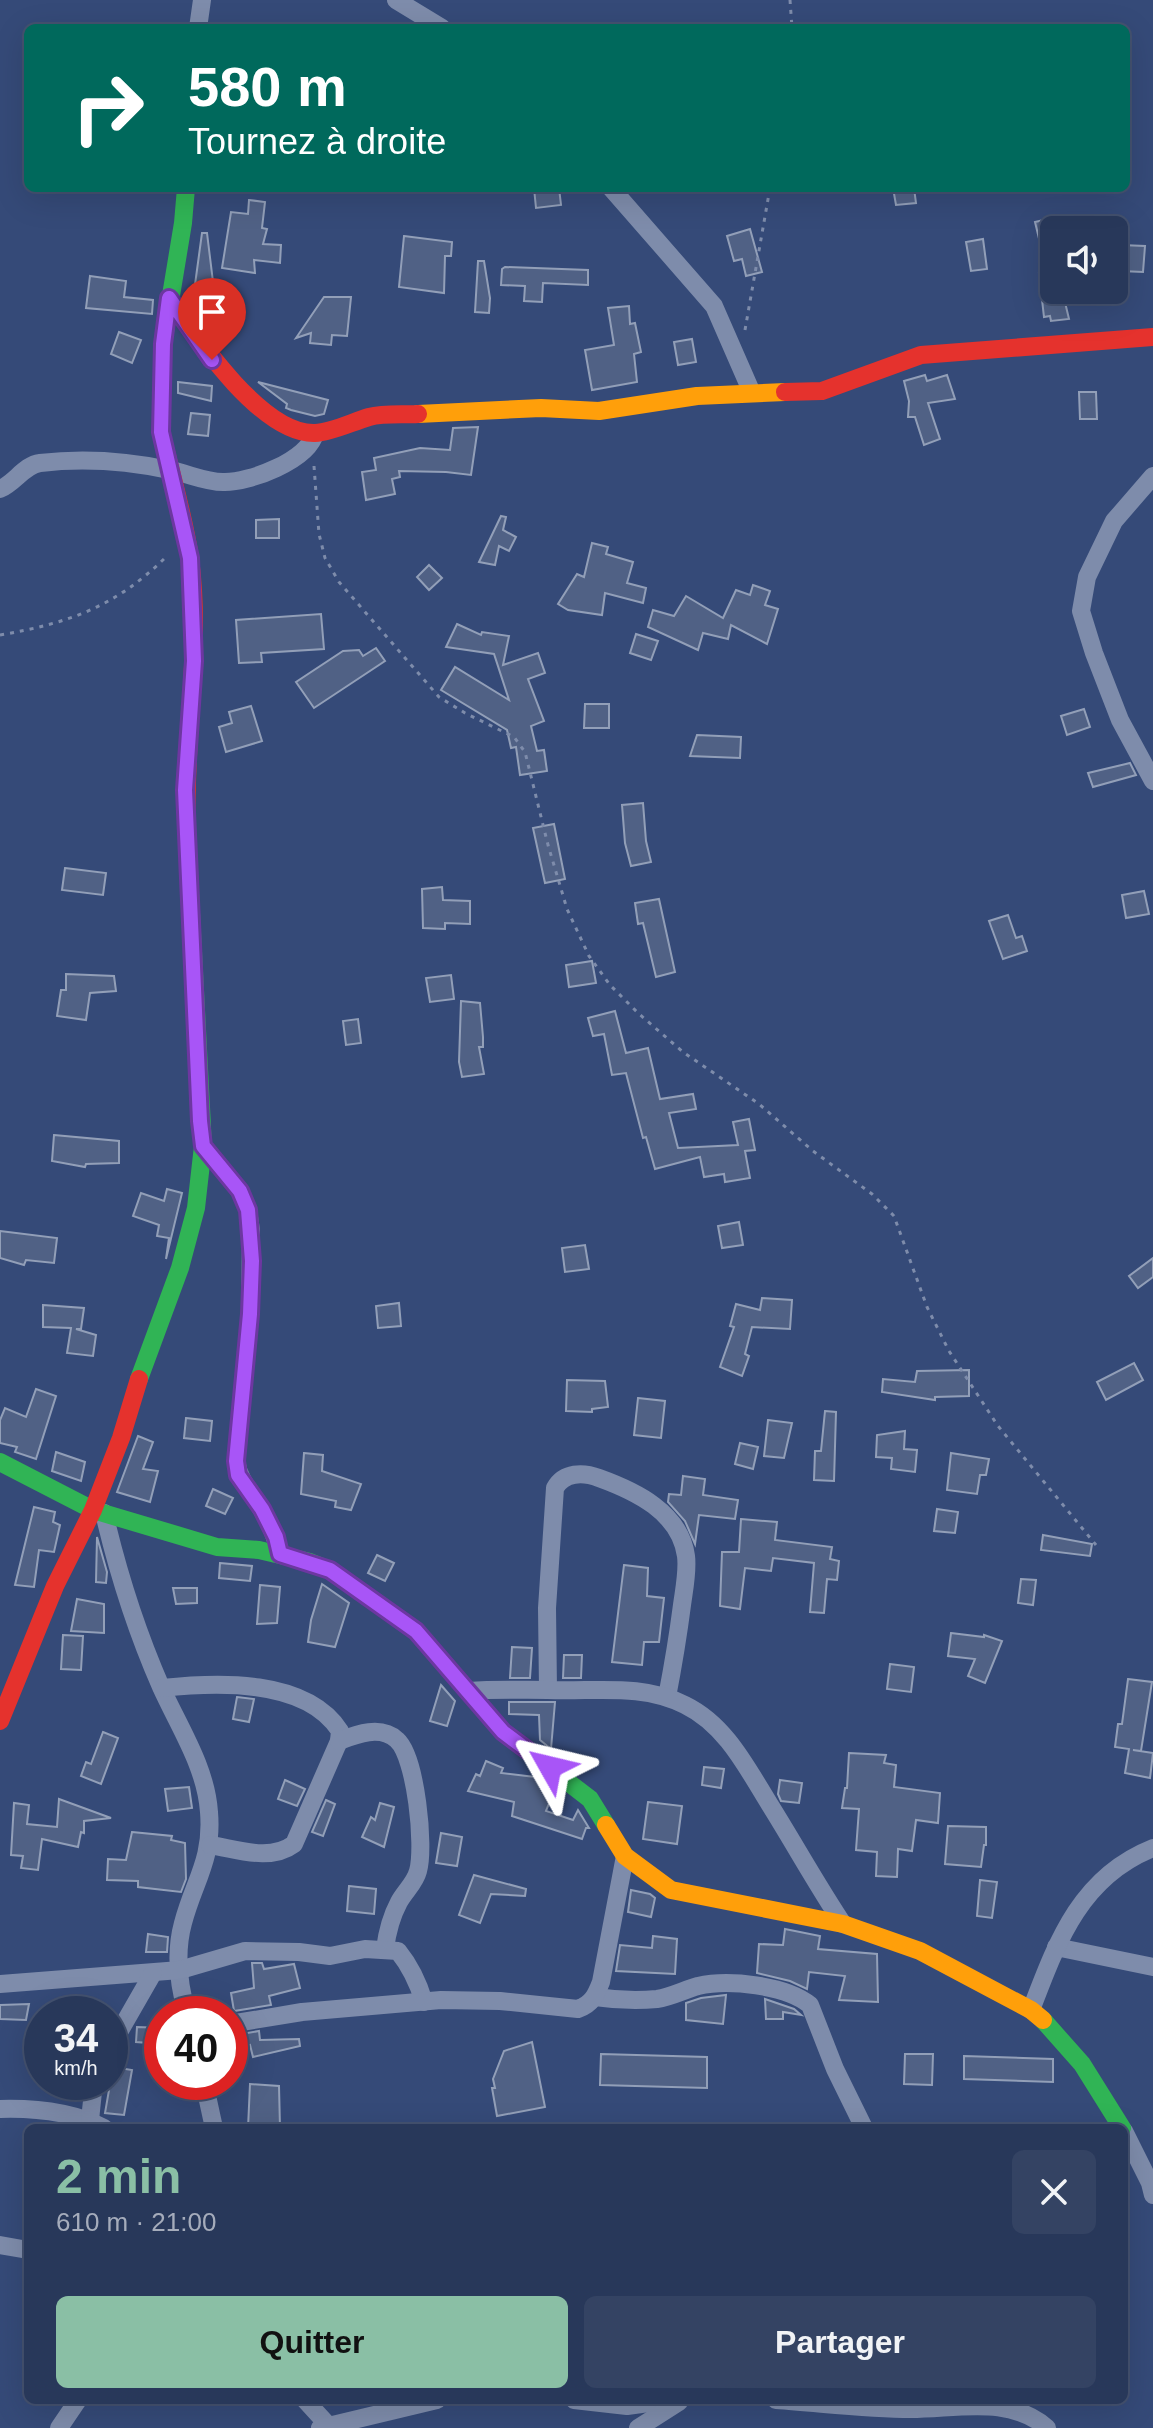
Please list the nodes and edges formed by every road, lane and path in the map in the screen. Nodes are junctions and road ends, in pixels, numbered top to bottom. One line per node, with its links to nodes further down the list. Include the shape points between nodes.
1 (202, 0): 4 (street)
2 (396, 0): 5 (street)
3 (790, 0): 6 (path)
4 (199, 24)
5 (435, 24)
6 (792, 24)
7 (186, 192): 10 (street)
8 (614, 192): 12 (street, via 714,306)
9 (769, 192): 12 (path)
10 (169, 298): 14 (street, via 212,360 268,415); 15 (street, via 161,432)
11 (1153, 337): 13 (street, via 921,355 822,391)
12 (740, 361): 13 (street)
13 (752, 393): 14 (street, via 599,411 541,408 373,416)
14 (314, 438): 15 (street, via 278,466 244,481 219,483); 24 (path, via 325,558 339,582 439,697 514,737 525,752 567,909 589,956 610,985 683,1052 759,1104 894,1216 949,1351 998,1426)
15 (168, 469): 17 (street, via 94,461 35,464); 18 (street)
16 (1153, 476): 20 (street, via 1114,521 1087,577 1081,611 1120,720)
17 (0, 489)
18 (186, 538): 19 (path, via 109,603 48,626); 21 (street, via 194,661 185,790)
19 (0, 635)
20 (1153, 781)
21 (203, 1146): 23 (street, via 196,1208 180,1268 142,1369); 25 (street, via 240,1191 248,1210 250,1314 236,1461 238,1475 262,1509)
22 (0, 1462): 23 (street)
23 (99, 1511): 25 (street, via 217,1547); 26 (street); 30 (street, via 55,1586)
24 (1096, 1545)
25 (280, 1554): 28 (street, via 330,1570 404,1622)
26 (162, 1688): 31 (street, via 235,1685 300,1698 336,1725); 32 (street, via 202,1776)
27 (548, 1690): 28 (street); 29 (street, via 640,1690); 29 (street, via 555,1488 567,1476 587,1474 647,1500 681,1536 685,1585)
28 (469, 1691): 34 (street, via 503,1732 590,1799)
29 (667, 1697): 35 (street, via 712,1723 738,1752)
30 (0, 1721)
31 (339, 1741): 32 (street, via 294,1844 267,1854); 37 (street, via 369,1732 395,1738 415,1789 419,1870 391,1920)
32 (210, 1845): 39 (street, via 183,1923)
33 (1153, 1848): 36 (street, via 1101,1879)
34 (625, 1856): 35 (street, via 671,1890); 43 (street)
35 (843, 1924): 45 (street, via 920,1951)
36 (1056, 1947): 38 (street); 45 (street)
37 (385, 1949): 39 (street, via 330,1956 245,1951); 44 (street, via 398,1951 408,1963)
38 (1153, 1967)
39 (180, 1970): 40 (street); 42 (street)
40 (153, 1973): 41 (street); 46 (street)
41 (0, 1984)
42 (182, 1996)
43 (595, 1997): 44 (street, via 578,2009 500,2001); 53 (street, via 660,1998 721,1983 802,1998 810,2005)
44 (424, 2002): 47 (street)
45 (1031, 2010): 54 (street, via 1073,2049)
46 (128, 2017)
47 (248, 2021)
48 (95, 2100): 51 (street)
49 (208, 2100): 52 (street)
50 (0, 2109): 51 (street, via 30,2108)
51 (97, 2124)
52 (213, 2124)
53 (862, 2124)
54 (1118, 2124)
55 (1128, 2141): 56 (street)
56 (1153, 2195)
57 (0, 2245): 58 (street)
58 (24, 2249)
59 (75, 2404): 67 (street)
60 (308, 2404): 66 (street)
61 (420, 2404): 66 (street)
62 (609, 2404): 63 (street)
63 (641, 2404)
64 (676, 2404): 68 (street)
65 (836, 2404): 69 (street, via 986,2406 1034,2416)
66 (324, 2426)
67 (59, 2428)
68 (638, 2428)
69 (1047, 2428)

